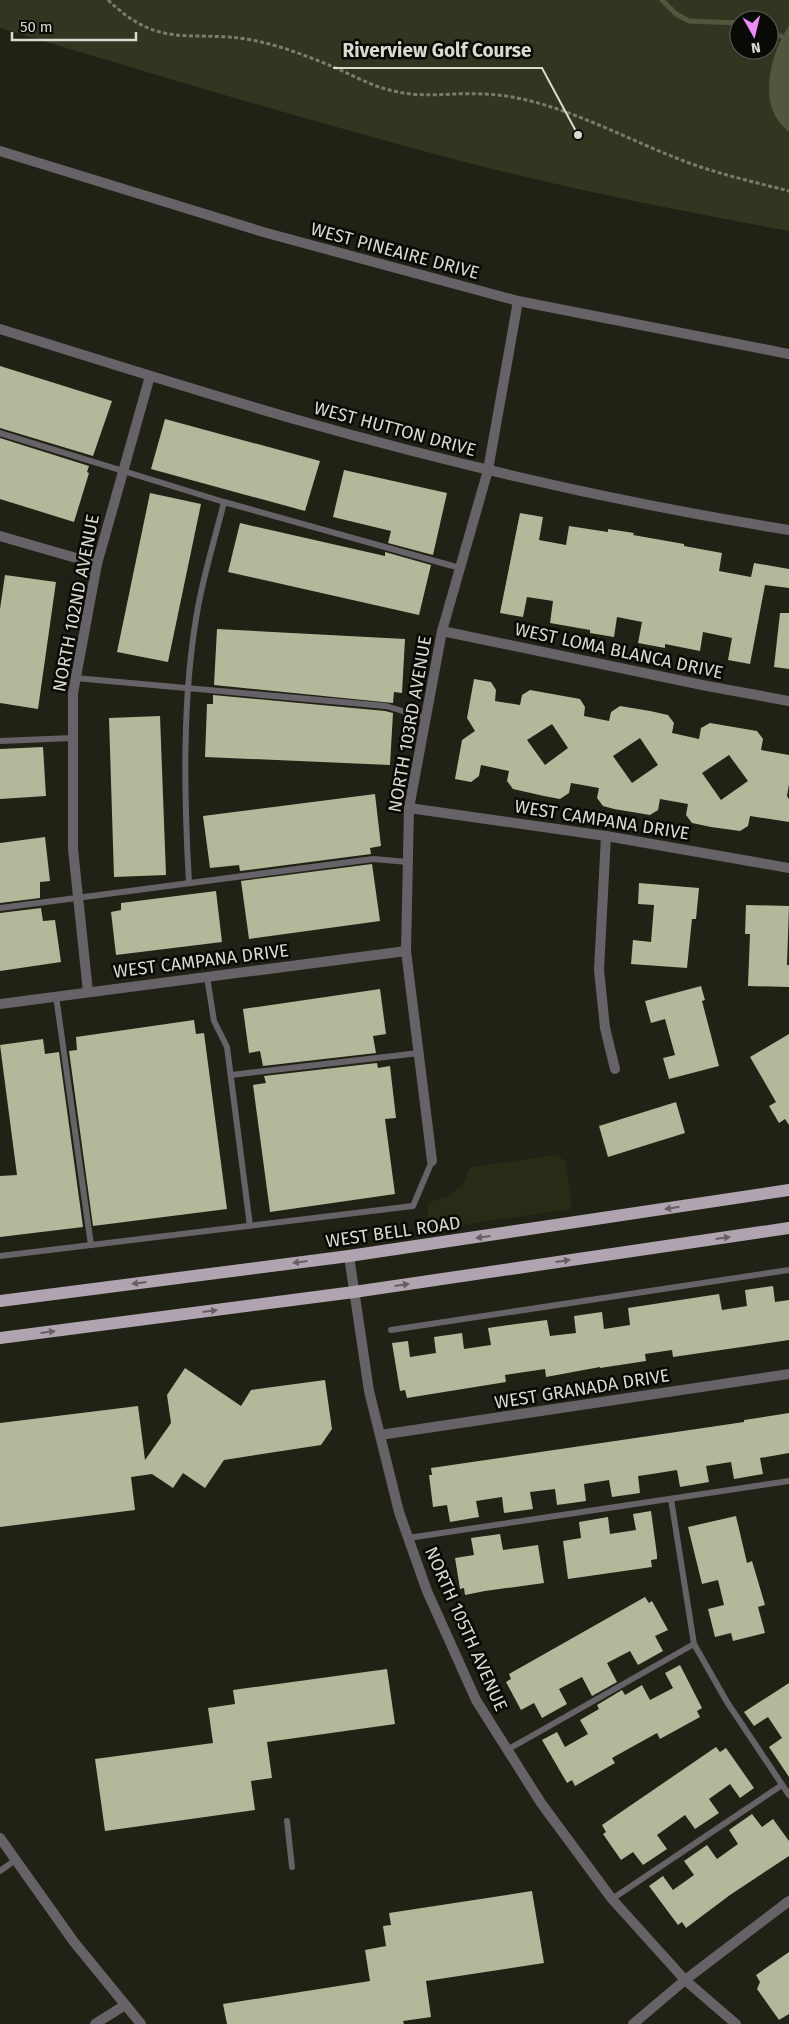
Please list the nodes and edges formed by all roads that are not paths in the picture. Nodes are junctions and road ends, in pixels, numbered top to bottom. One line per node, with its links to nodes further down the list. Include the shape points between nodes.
1 (0, 151): 2 (street, WEST PINEAIRE DRIVE, via 263,232)
2 (518, 301): 4 (street, WEST PINEAIRE DRIVE); 7 (street, NORTH 103RD AVENUE)
3 (0, 329): 5 (street, WEST HUTTON DRIVE)
4 (789, 354)
5 (150, 376): 7 (street, WEST HUTTON DRIVE, via 306,422); 8 (street, NORTH 102ND AVENUE)
6 (0, 433): 8 (lane)
7 (488, 470): 10 (street, WEST HUTTON DRIVE); 13 (street, NORTH 103RD AVENUE)
8 (122, 471): 9 (lane); 12 (street, NORTH 102ND AVENUE)
9 (224, 502): 13 (lane); 16 (lane, via 197,613)
10 (789, 530)
11 (0, 536): 12 (street)
12 (97, 564): 15 (street, NORTH 102ND AVENUE)
13 (460, 568): 14 (street, NORTH 103RD AVENUE)
14 (442, 631): 17 (street, WEST LOMA BLANCA DRIVE); 18 (street, NORTH 103RD AVENUE)
15 (75, 678): 16 (lane); 19 (street, NORTH 102ND AVENUE)
16 (188, 689): 18 (lane, via 386,706); 25 (lane, via 184,812)
17 (789, 701)
18 (426, 718): 21 (street, NORTH 103RD AVENUE)
19 (73, 738): 20 (lane); 26 (street, NORTH 102ND AVENUE, via 73,849)
20 (0, 741)
21 (409, 808): 22 (street, WEST CAMPANA DRIVE); 23 (street, NORTH 103RD AVENUE)
22 (606, 836): 24 (street, WEST CAMPANA DRIVE); 34 (street, via 599,970 605,1028)
23 (408, 862): 25 (lane, via 373,859); 28 (street, NORTH 103RD AVENUE)
24 (789, 868)
25 (189, 883): 26 (lane)
26 (78, 897): 27 (lane); 30 (street, NORTH 102ND AVENUE)
27 (0, 908)
28 (406, 951): 29 (street, WEST CAMPANA DRIVE); 33 (street, NORTH 103RD AVENUE)
29 (207, 977): 30 (street, WEST CAMPANA DRIVE); 35 (lane, via 214,1021 227,1047)
30 (88, 992): 31 (street, WEST CAMPANA DRIVE)
31 (56, 996): 32 (street, WEST CAMPANA DRIVE); 40 (lane)
32 (0, 1004)
33 (419, 1053): 35 (lane); 36 (street, NORTH 103RD AVENUE)
34 (615, 1069)
35 (231, 1075): 38 (lane)
36 (432, 1161): 38 (lane, via 413,1206)
37 (789, 1190): 42 (main road, WEST BELL ROAD, one-way to 42)
38 (250, 1226): 40 (lane)
39 (789, 1228): 44 (main road, one-way to 39)
40 (91, 1245): 41 (lane)
41 (0, 1256)
42 (349, 1256): 44 (street, NORTH 105TH AVENUE); 45 (main road, WEST BELL ROAD, one-way to 45)
43 (789, 1270): 46 (lane)
44 (354, 1292): 47 (main road, one-way to 44); 49 (street, NORTH 105TH AVENUE, via 369,1391)
45 (0, 1301)
46 (391, 1330)
47 (0, 1338)
48 (789, 1374): 49 (street, WEST GRANADA DRIVE)
49 (380, 1435): 52 (street, NORTH 105TH AVENUE)
50 (789, 1481): 51 (lane)
51 (670, 1499): 52 (lane); 53 (lane)
52 (408, 1538): 54 (street, NORTH 105TH AVENUE, via 427,1591 476,1700)
53 (694, 1644): 54 (lane); 55 (lane, via 727,1702)
54 (507, 1750): 62 (street, NORTH 105TH AVENUE, via 541,1804)
55 (782, 1785): 56 (lane); 62 (lane)
56 (789, 1795)
57 (287, 1821): 60 (lane)
58 (2, 1845): 59 (street)
59 (14, 1860): 61 (lane); 65 (street, via 74,1942)
60 (292, 1867)
61 (0, 1871)
62 (612, 1899): 64 (street, NORTH 105TH AVENUE)
63 (789, 1901): 64 (street)
64 (685, 1980): 68 (street); 69 (street, NORTH 105TH AVENUE)
65 (125, 2004): 66 (street); 67 (street)
66 (95, 2024)
67 (141, 2024)
68 (633, 2024)
69 (736, 2024)

